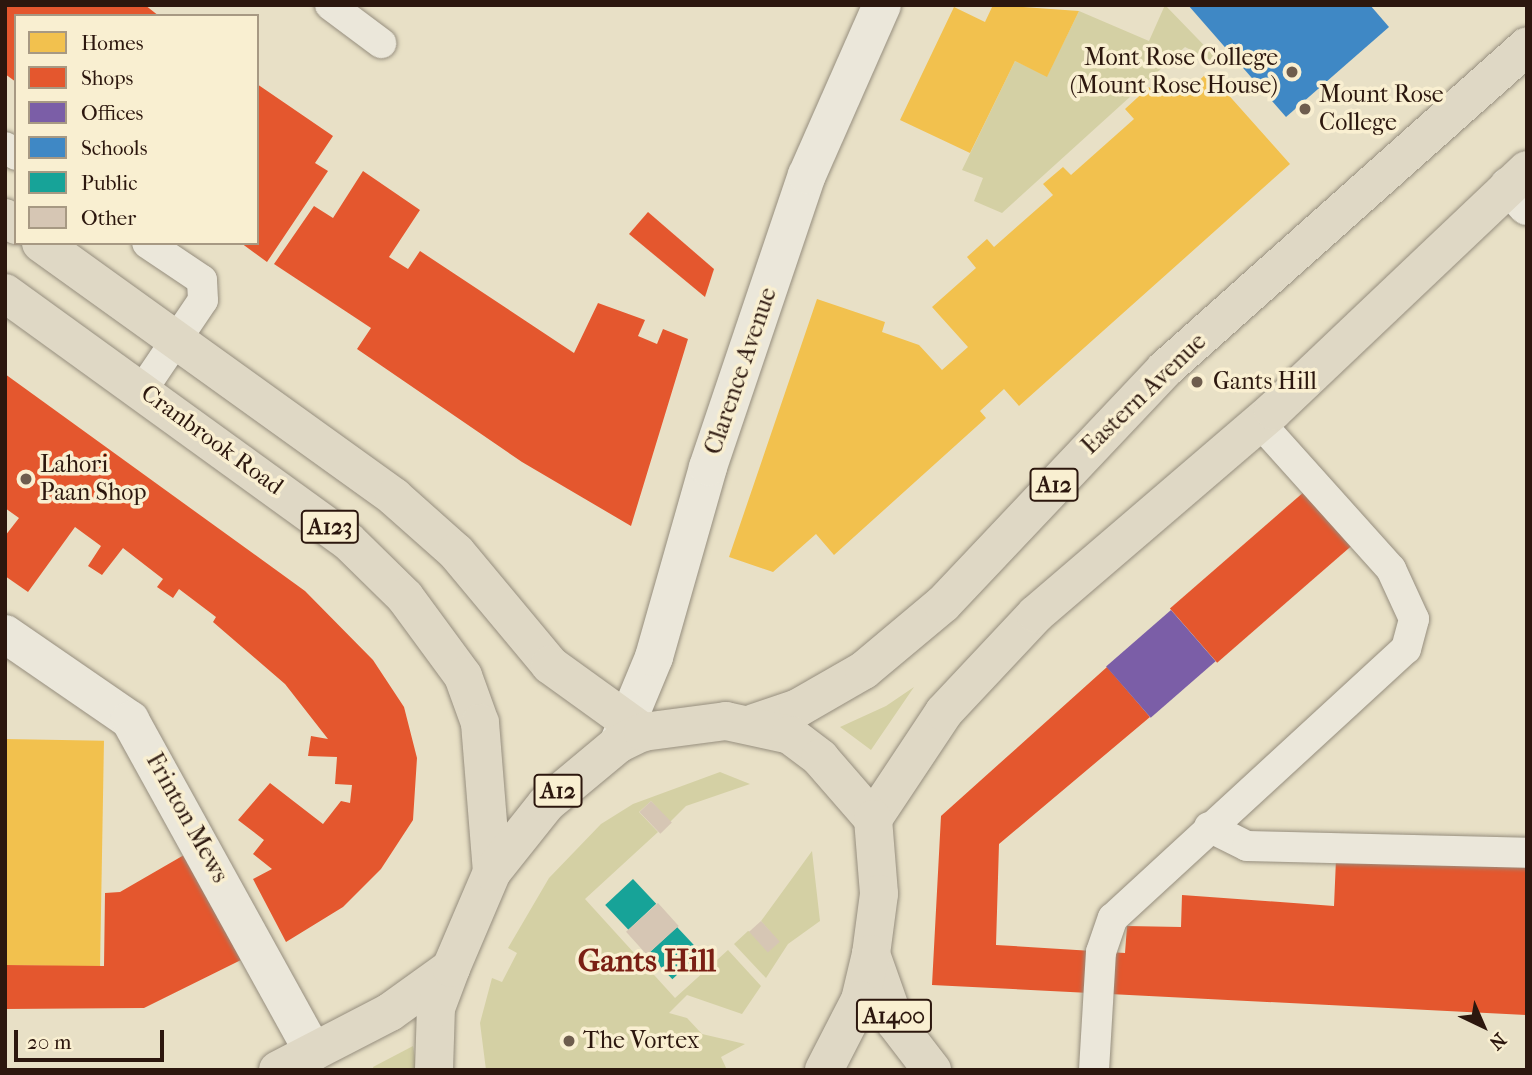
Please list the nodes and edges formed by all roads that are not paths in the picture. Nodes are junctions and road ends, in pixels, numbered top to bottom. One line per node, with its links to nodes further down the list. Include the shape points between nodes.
1 (330, 5): 3 (lane)
2 (882, 5): 14 (street, Clarence Avenue, via 807,175 708,467)
3 (381, 43)
4 (1527, 46): 13 (main road, Eastern Avenue / A12, via 1165,369 943,604 864,670 797,708)
5 (1521, 187): 11 (main road)
6 (44, 245): 9 (main road, A123)
7 (150, 245): 9 (lane, via 202,280 204,300)
8 (5, 293): 10 (main road, Cranbrook Road / A123)
9 (179, 340): 10 (lane); 14 (main road, A123, via 394,496 456,552 522,638)
10 (144, 389): 18 (main road, Cranbrook Road / A123, via 348,541 439,639 463,676 480,723)
11 (1260, 423): 15 (main road, via 1036,614 944,712); 16 (lane, via 1391,569 1414,619 1406,649)
12 (5, 634): 21 (street, Frinton Mews, via 130,720)
13 (754, 723): 14 (main road, A12, via 694,722); 15 (main road, via 790,735 820,758)
14 (628, 731): 18 (main road, A12, via 546,804)
15 (873, 819): 19 (main road, via 879,894)
16 (1209, 827): 17 (lane, via 1247,846); 26 (lane, via 1113,918 1101,952)
17 (1527, 853)
18 (492, 872): 20 (main road, A12)
19 (871, 954): 24 (main road, via 860,1000); 25 (main road, A1400, via 895,1021)
20 (451, 968): 21 (main road, via 390,1012); 23 (main road, via 436,1008)
21 (313, 1052): 22 (main road)
22 (278, 1070)
23 (434, 1070)
24 (824, 1070)
25 (932, 1070)
26 (1094, 1070)

